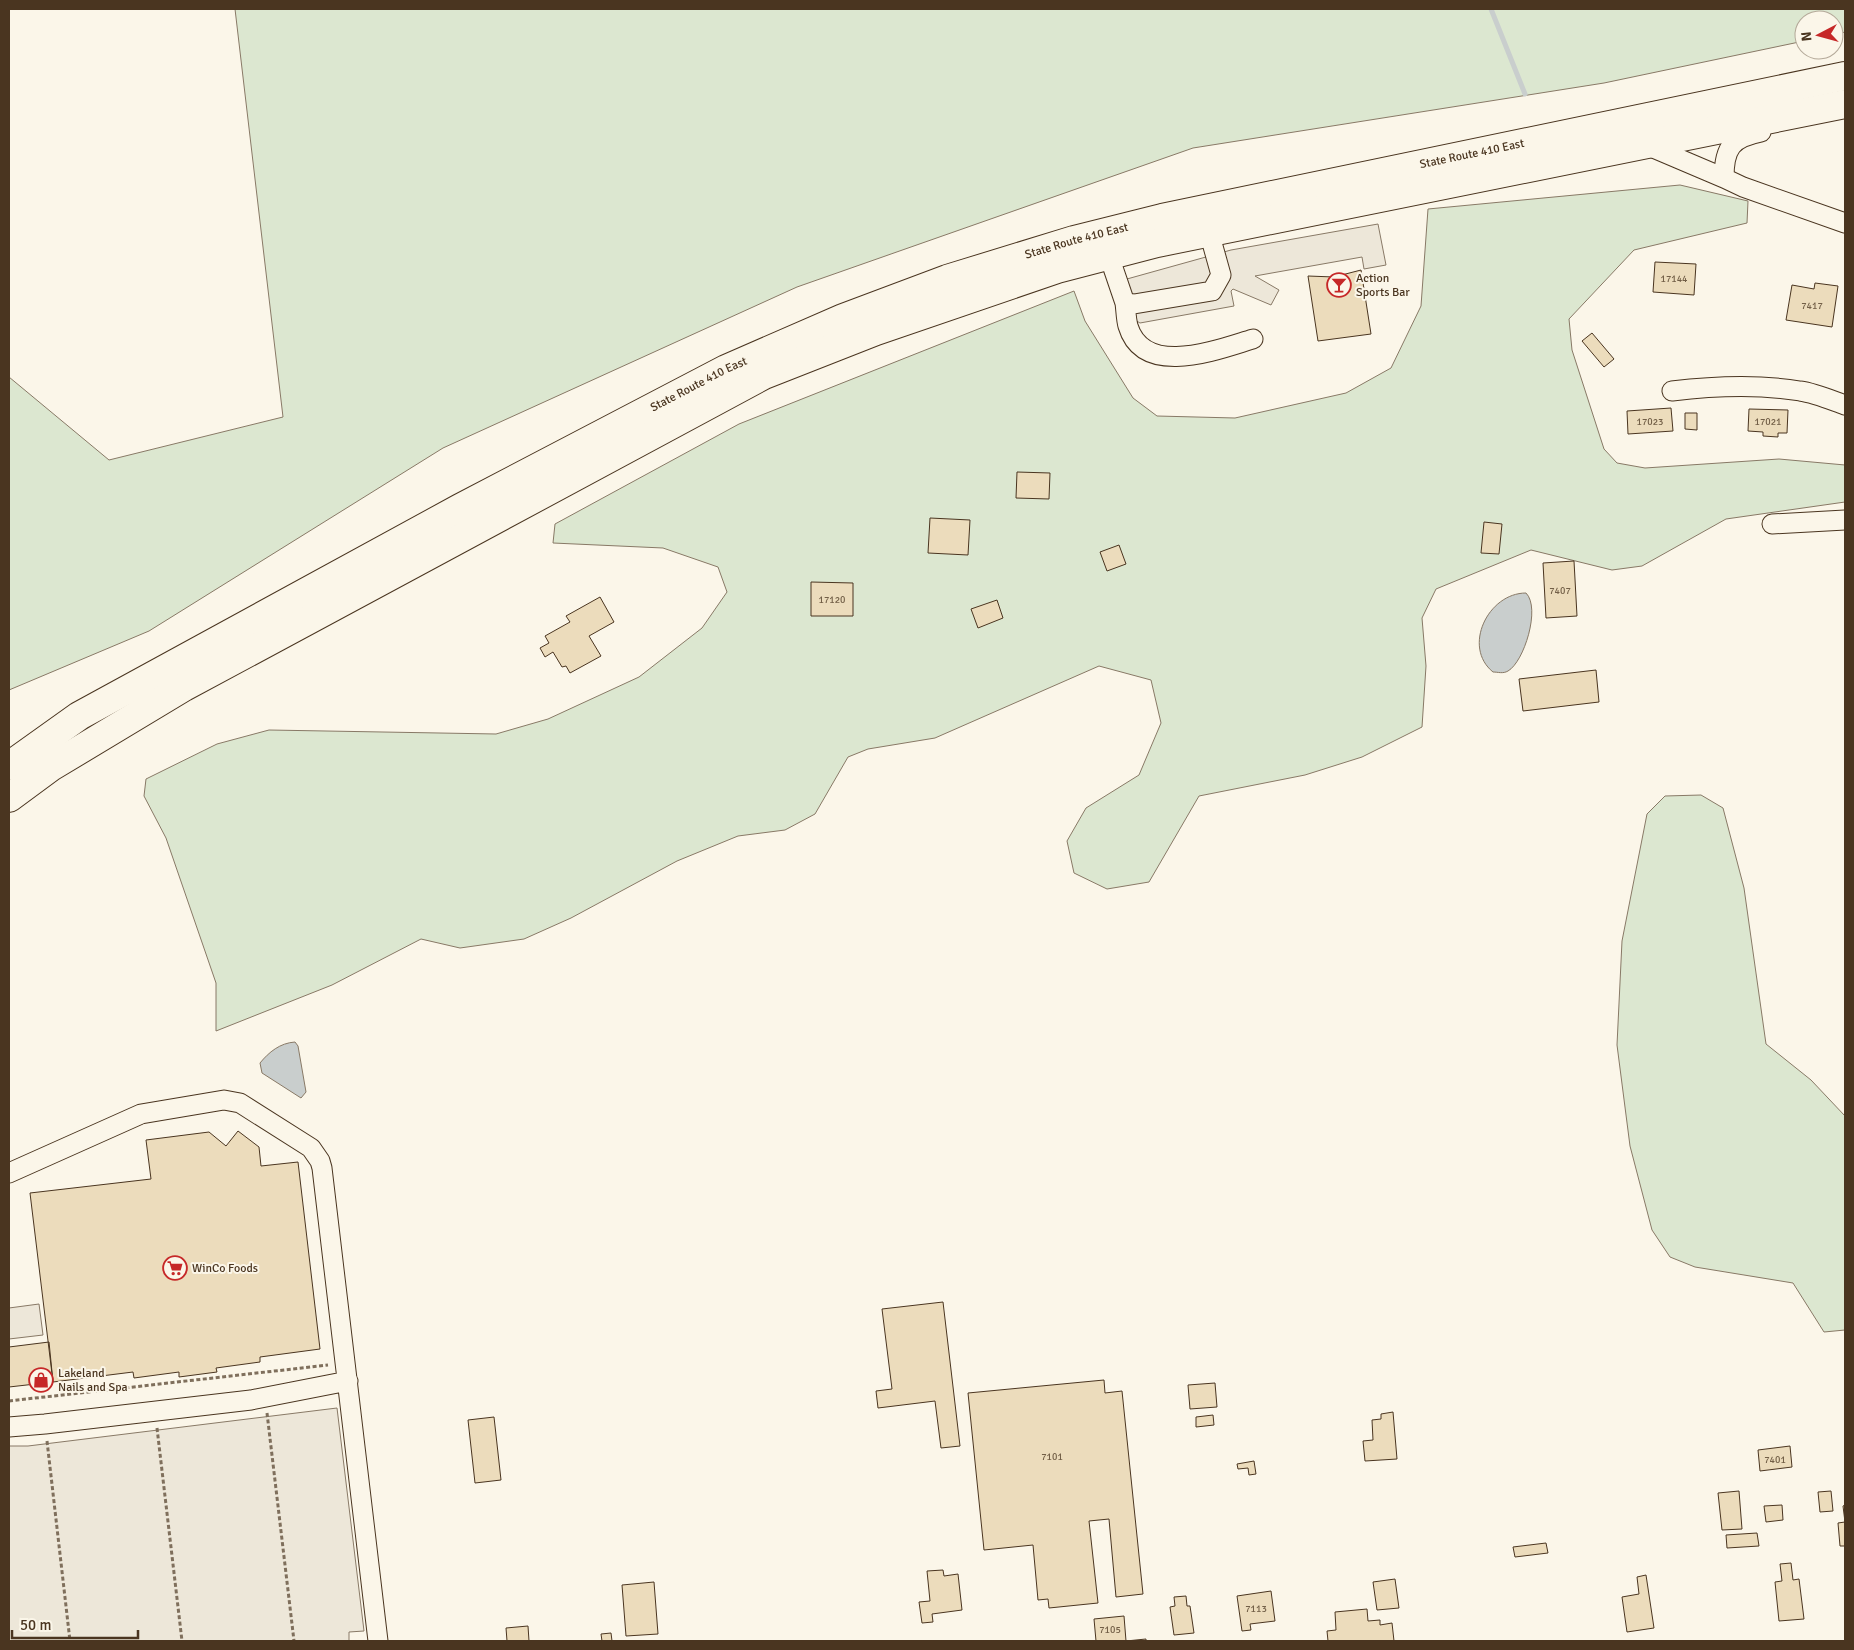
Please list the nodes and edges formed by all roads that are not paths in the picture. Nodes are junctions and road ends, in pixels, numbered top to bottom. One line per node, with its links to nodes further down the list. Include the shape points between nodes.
1 (1845, 76): 15 (highway, State Route 410 East, via 1162,218 990,265 843,318 726,369 361,563 79,716)
2 (1836, 105): 3 (highway, State Route 410 East); 4 (street, via 1797,124 1742,136 1729,148 1725,157)
3 (1644, 144): 4 (street); 6 (highway, State Route 410 East)
4 (1724, 178): 5 (street)
5 (1845, 223)
6 (1209, 232): 7 (highway, State Route 410 East); 8 (street, via 1221,275 1212,291)
7 (1109, 256): 8 (street); 14 (highway, State Route 410 East, via 1057,270 885,328 764,375)
8 (1125, 303): 9 (street, via 1130,333 1140,344 1158,354 1196,356)
9 (1253, 339)
10 (1672, 391): 11 (street, via 1710,386 1768,387 1802,391)
11 (1845, 404)
12 (1845, 520): 13 (street)
13 (1772, 524)
14 (248, 654): 16 (highway, via 113,728); 17 (highway, via 199,690 110,744)
15 (9, 766)
16 (9, 798)
17 (9, 816)
18 (9, 1173): 19 (street, via 140,1114 224,1100 240,1104 311,1148 320,1162)
19 (348, 1381): 20 (street, via 251,1400); 21 (street)
20 (9, 1426)
21 (378, 1641)

